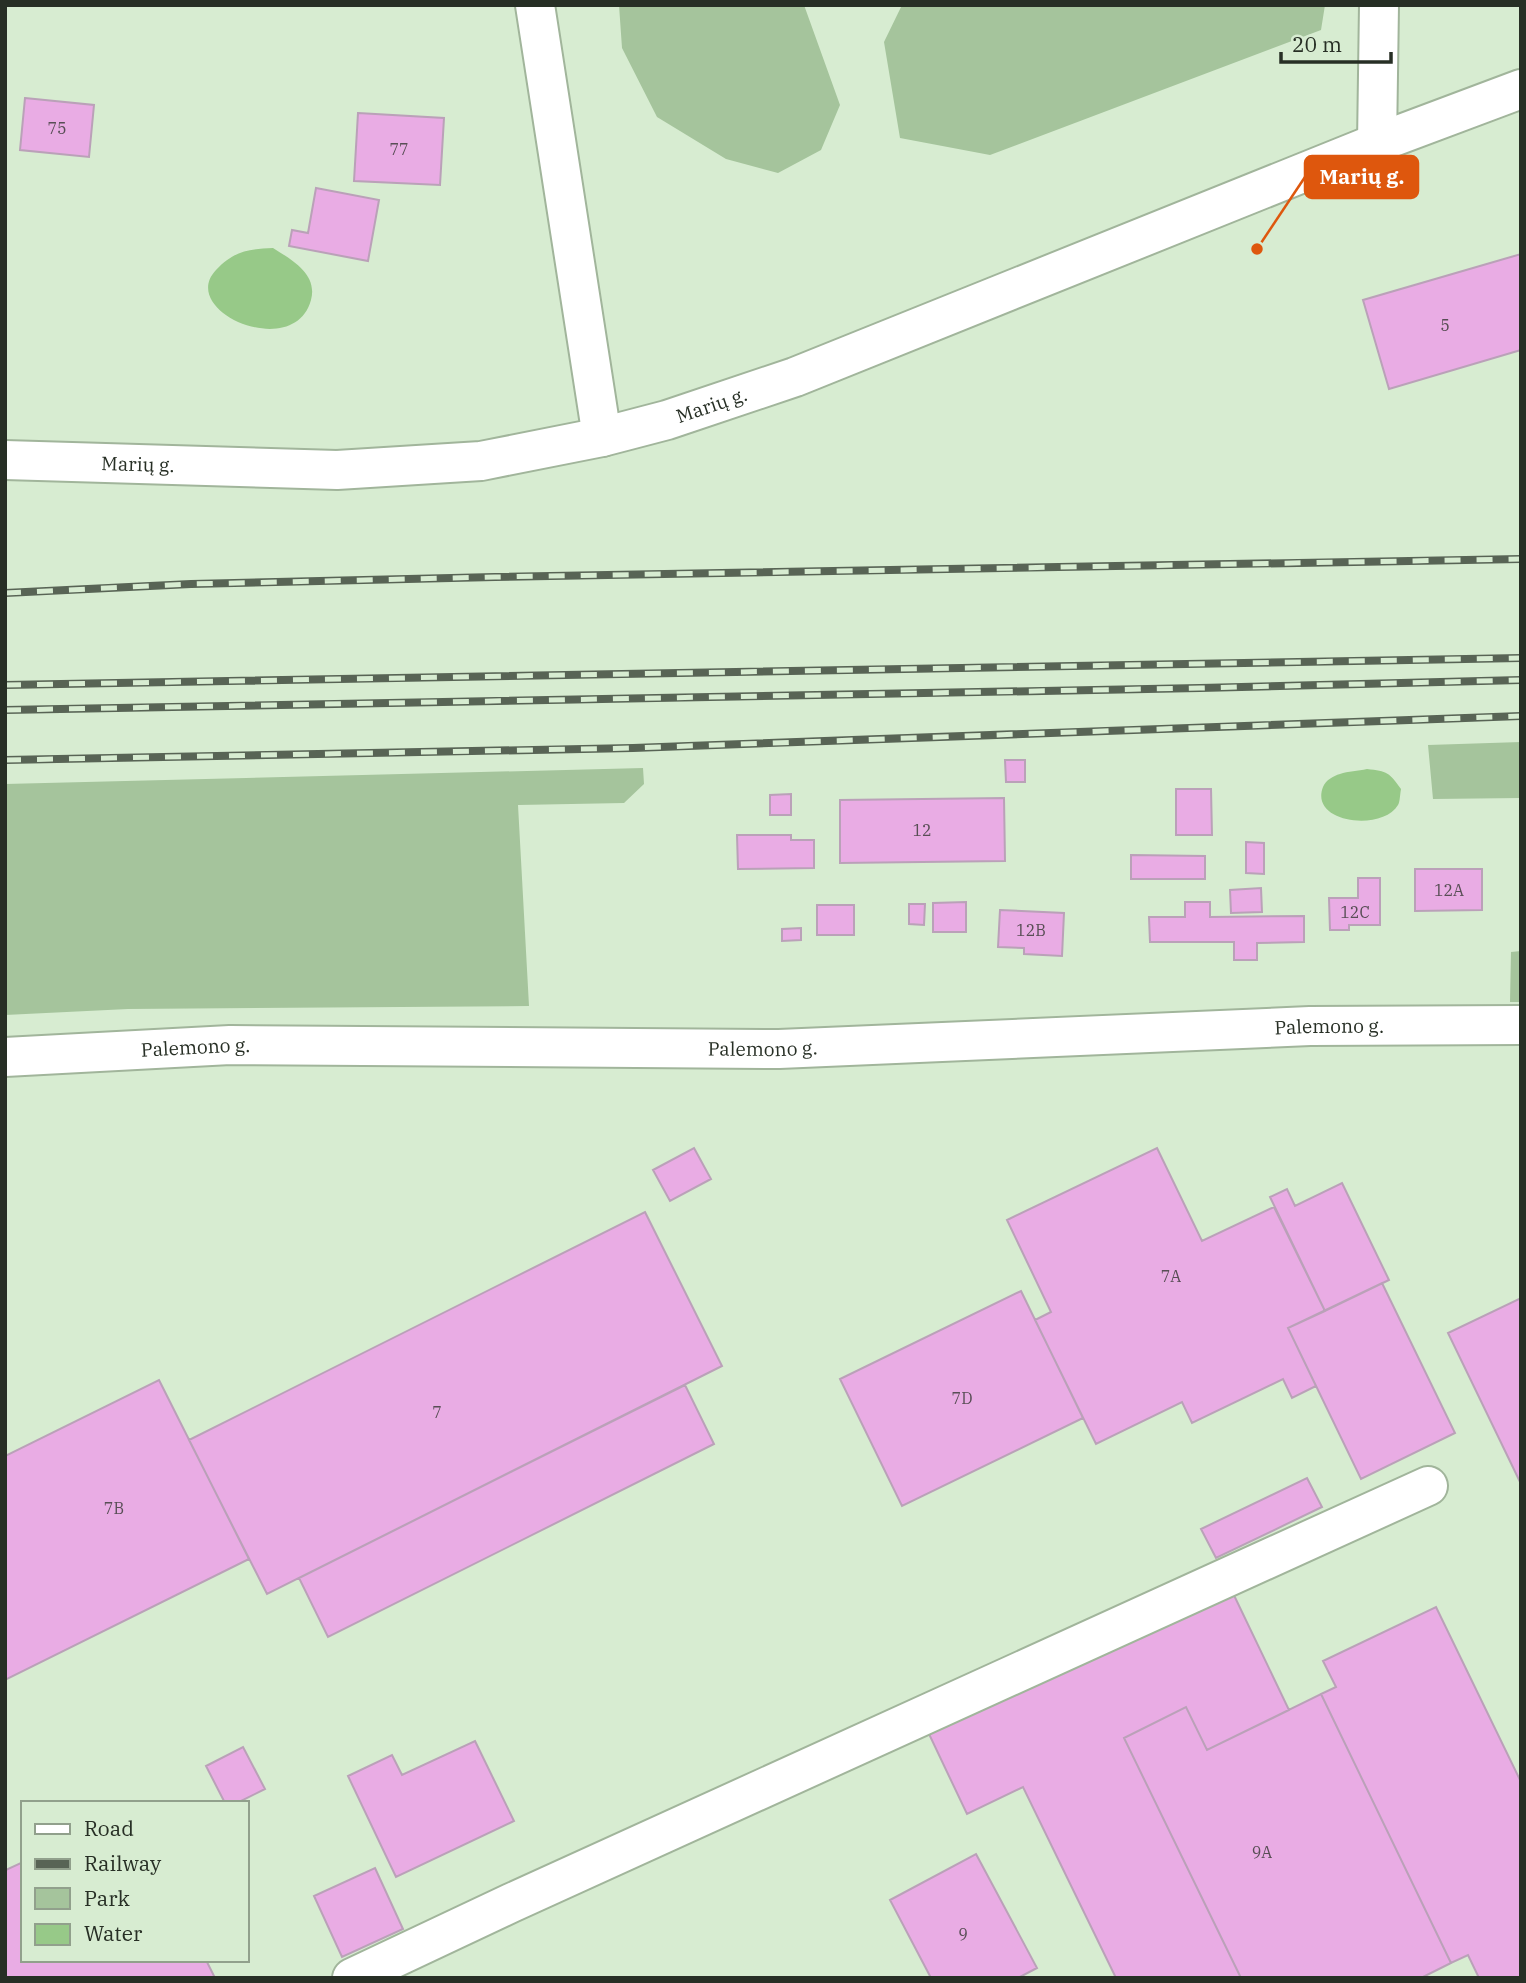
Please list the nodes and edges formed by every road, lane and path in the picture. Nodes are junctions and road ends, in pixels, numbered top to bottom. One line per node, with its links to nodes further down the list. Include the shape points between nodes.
1 (535, 5): 5 (street)
2 (1379, 5): 4 (street)
3 (1521, 89): 4 (street, Marių g.)
4 (1377, 144): 5 (street, Marių g., via 795,377)
5 (602, 438): 6 (street, Marių g., via 481,461 337,470)
6 (5, 460)
7 (1521, 1025): 8 (street, Palemono g., via 1310,1026 779,1049 230,1045)
8 (5, 1057)
9 (1428, 1486): 10 (street)
10 (352, 1978)

